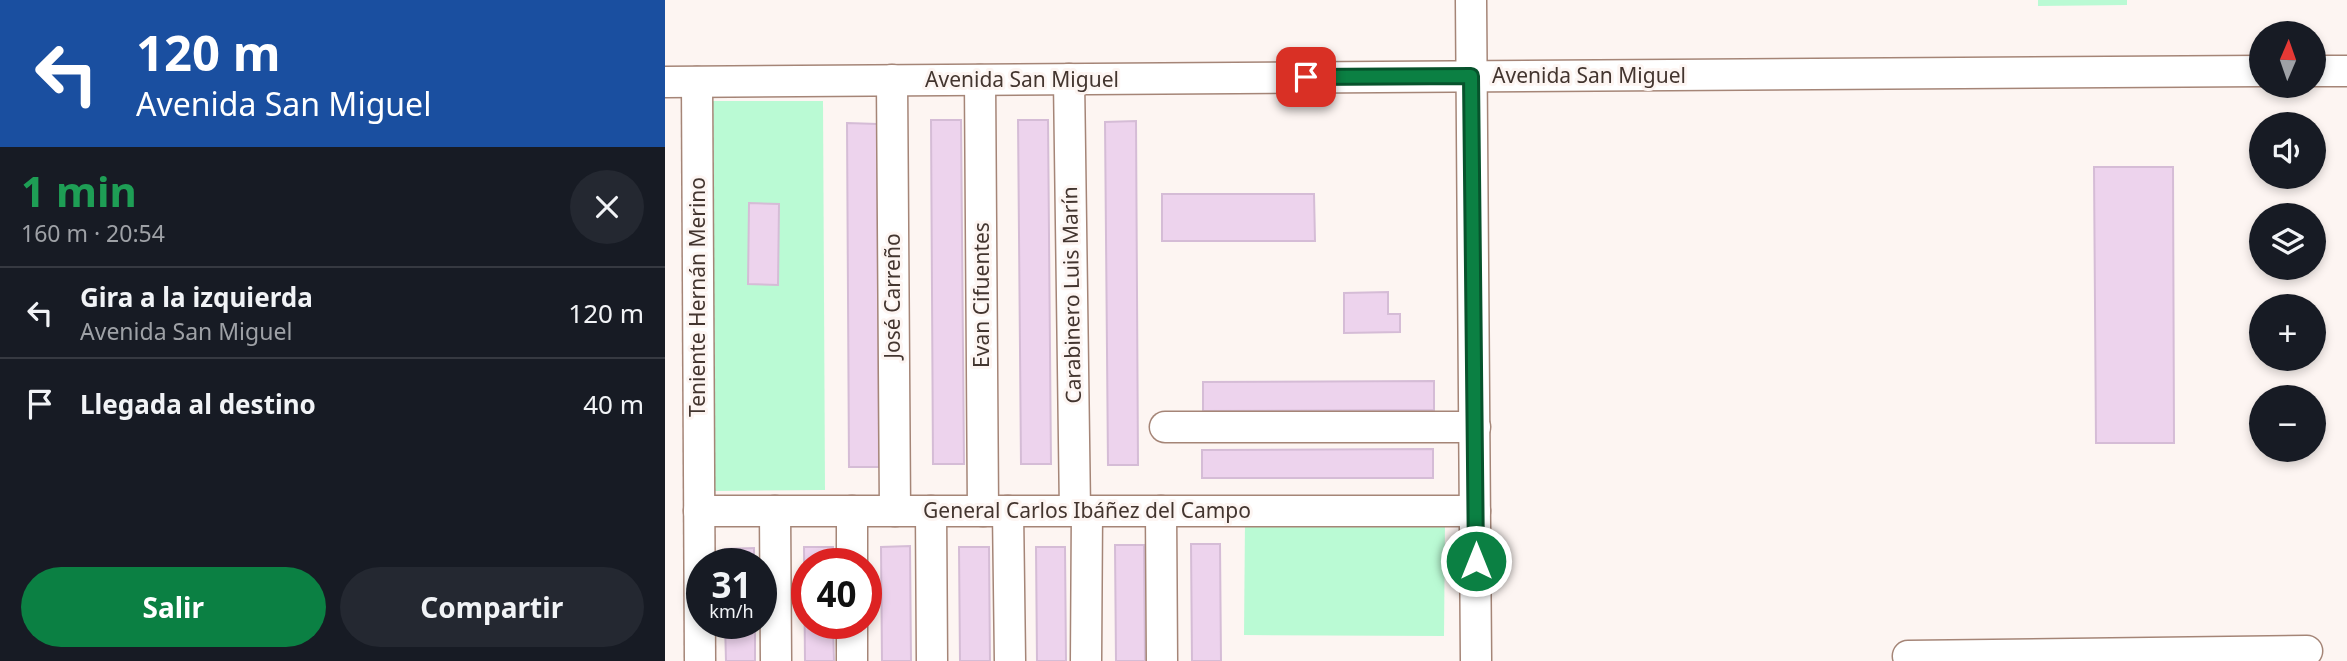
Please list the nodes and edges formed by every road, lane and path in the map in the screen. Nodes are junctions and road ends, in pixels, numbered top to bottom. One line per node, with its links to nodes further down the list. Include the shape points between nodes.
1 (1471, 0): 5 (street)
2 (2249, 71): 5 (street, Avenida San Miguel)
3 (2326, 71): 4 (street)
4 (2347, 71)
5 (1471, 76): 6 (street, Avenida San Miguel); 12 (street)
6 (1069, 79): 8 (street, Avenida San Miguel); 18 (street, Carabinero Luis Marín)
7 (892, 80): 8 (street, Avenida San Miguel); 10 (street, Avenida San Miguel); 15 (street, José Carreño)
8 (981, 80): 17 (street, Evan Cifuentes)
9 (665, 82): 10 (street, Avenida San Miguel)
10 (697, 82): 21 (street, Teniente Hernán Merino)
11 (1165, 427): 12 (street)
12 (1475, 427): 20 (street)
13 (775, 511): 14 (street, General Carlos Ibáñez del Campo); 21 (street, General Carlos Ibáñez del Campo); 29 (street)
14 (852, 511): 15 (street, General Carlos Ibáñez del Campo); 22 (street)
15 (895, 511): 16 (street, General Carlos Ibáñez del Campo)
16 (932, 511): 17 (street, General Carlos Ibáñez del Campo); 31 (street)
17 (996, 511): 18 (street, General Carlos Ibáñez del Campo); 32 (street, Evan Cifuentes)
18 (1081, 511): 19 (street, General Carlos Ibáñez del Campo); 33 (street, Carabinero Luis Marín)
19 (1161, 511): 20 (street, General Carlos Ibáñez del Campo); 34 (street)
20 (1475, 511): 35 (street)
21 (699, 512): 28 (street, Teniente Hernán Merino)
22 (852, 548)
23 (852, 639): 30 (street)
24 (2307, 652): 26 (street)
25 (1908, 656): 27 (street)
26 (2247, 657): 27 (street)
27 (1970, 658)
28 (700, 661)
29 (776, 661)
30 (852, 661)
31 (932, 661)
32 (1010, 661)
33 (1086, 661)
34 (1162, 661)
35 (1476, 661)

